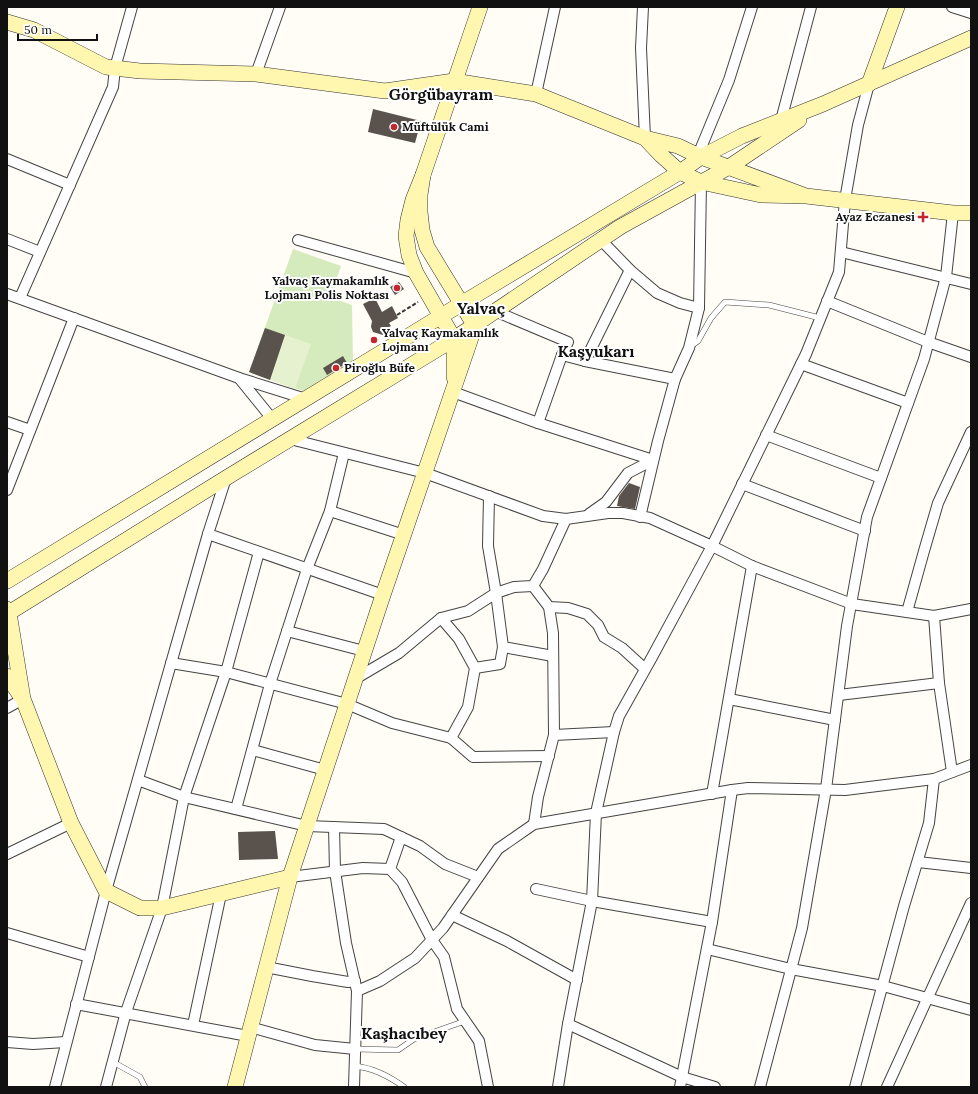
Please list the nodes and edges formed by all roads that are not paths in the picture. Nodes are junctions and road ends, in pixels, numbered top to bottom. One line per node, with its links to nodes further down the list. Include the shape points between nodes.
1 (132, 7): 13 (street)
2 (280, 7): 14 (street)
3 (480, 7): 15 (street)
4 (555, 7): 17 (street)
5 (643, 7): 21 (street, via 641,48)
6 (752, 7): 22 (street, via 729,80)
7 (811, 7): 19 (street)
8 (897, 7): 16 (street)
9 (952, 7): 10 (street)
10 (971, 13)
11 (7, 22): 13 (street, via 34,30 106,67)
12 (971, 38): 16 (street)
13 (114, 68): 14 (street); 28 (street, via 113,87)
14 (256, 74): 15 (street, via 385,90)
15 (454, 81): 17 (street); 26 (street)
16 (868, 84): 18 (street); 30 (street)
17 (536, 94): 21 (street)
18 (823, 104): 19 (street); 20 (street)
19 (781, 120): 20 (street); 22 (street)
20 (774, 136): 24 (street)
21 (645, 138): 22 (street, via 678,146); 25 (street)
22 (700, 156): 24 (street); 25 (street)
23 (7, 159): 28 (street)
24 (729, 167): 27 (street); 29 (street)
25 (680, 172): 27 (street); 45 (street)
26 (423, 175): 39 (street, via 413,200 406,236 409,255); 45 (street, via 420,212 427,247)
27 (701, 182): 29 (street, via 761,195); 35 (street); 46 (street)
28 (70, 185): 36 (street)
29 (806, 196): 30 (street)
30 (845, 200): 31 (street); 37 (street)
31 (953, 213): 32 (street); 40 (street)
32 (971, 213)
33 (7, 239): 36 (street)
34 (298, 240): 39 (street)
35 (601, 240): 38 (street); 47 (street)
36 (40, 252): 43 (street)
37 (841, 252): 40 (street); 44 (street, via 839,272)
38 (630, 270): 46 (street, via 658,293); 57 (street)
39 (416, 273): 48 (street)
40 (946, 277): 41 (street); 53 (street)
41 (971, 284)
42 (7, 294): 43 (street)
43 (20, 298): 49 (street)
44 (827, 301): 50 (street); 53 (street)
45 (461, 304): 48 (street); 51 (street)
46 (699, 308): 54 (street)
47 (497, 312): 51 (street); 55 (street, via 568,342)
48 (441, 317): 52 (street); 62 (street)
49 (74, 318): 59 (street); 67 (street)
50 (820, 318): 54 (lane, via 769,305 725,302 711,318 698,341); 58 (street)
51 (475, 326): 52 (street); 61 (street)
52 (454, 339): 61 (street); 70 (street)
53 (928, 342): 56 (street); 63 (street)
54 (689, 348): 60 (street)
55 (562, 355): 57 (street); 66 (street)
56 (971, 357)
57 (585, 361): 60 (street)
58 (801, 364): 63 (street); 69 (street)
59 (239, 378): 62 (street); 64 (street)
60 (675, 379): 72 (street)
61 (454, 392): 66 (street); 73 (street)
62 (306, 399): 64 (street)
63 (908, 402): 75 (street)
64 (273, 420): 90 (street)
65 (7, 422): 67 (street)
66 (538, 423): 72 (street)
67 (30, 430): 77 (street)
68 (971, 432): 98 (street, via 938,503)
69 (766, 436): 75 (street); 76 (street)
70 (290, 439): 71 (street); 74 (street)
71 (344, 453): 73 (street); 79 (street)
72 (653, 460): 80 (street, via 628,473 606,502); 81 (street)
73 (425, 473): 78 (street); 85 (street)
74 (226, 478): 84 (street); 97 (street)
75 (881, 478): 83 (street, via 867,517)
76 (742, 484): 83 (street); 86 (street)
77 (7, 490)
78 (489, 496): 82 (street, via 543,516); 92 (street, via 488,546)
79 (330, 512): 85 (street); 89 (street)
80 (586, 516): 81 (street, via 608,513); 82 (street)
81 (640, 516): 86 (street)
82 (566, 519): 91 (street)
83 (865, 531): 94 (street)
84 (208, 534): 87 (street); 105 (street)
85 (404, 535): 93 (street)
86 (712, 546): 88 (street); 107 (street)
87 (259, 552): 89 (street); 108 (street)
88 (752, 566): 94 (street); 115 (street)
89 (307, 569): 93 (street); 101 (street)
90 (7, 581)
91 (533, 586): 92 (street, via 514,587); 95 (street)
92 (496, 592): 100 (street, via 468,611); 102 (street)
93 (383, 596): 103 (street)
94 (852, 604): 98 (street); 113 (street)
95 (549, 607): 104 (street); 107 (street, via 568,608 588,614 604,636)
96 (970, 607): 99 (street)
97 (8, 612): 114 (street)
98 (907, 612): 99 (street)
99 (934, 616): 111 (street)
100 (441, 618): 106 (street, via 459,639); 110 (street, via 399,653)
101 (287, 631): 103 (street); 112 (street)
102 (503, 647): 104 (street); 106 (street, via 500,664)
103 (364, 651): 110 (street)
104 (553, 656): 120 (street)
105 (171, 663): 108 (street); 128 (street)
106 (475, 668): 121 (street, via 468,707)
107 (645, 669): 119 (street, via 619,716)
108 (226, 672): 112 (street); 132 (street)
109 (7, 676): 114 (street)
110 (355, 679): 116 (street)
111 (938, 683): 113 (street); 126 (street)
112 (270, 684): 116 (street); 122 (street)
113 (838, 695): 118 (street)
114 (23, 699): 117 (street); 135 (street)
115 (729, 699): 118 (street); 131 (street)
116 (346, 704): 121 (street, via 392,723); 125 (street)
117 (7, 708)
118 (835, 720): 129 (street)
119 (614, 732): 120 (street); 134 (street)
120 (554, 735): 123 (street)
121 (451, 738): 123 (street, via 473,757)
122 (253, 750): 125 (street); 133 (street)
123 (549, 756): 136 (street)
124 (971, 765): 126 (street)
125 (325, 770): 137 (street)
126 (952, 772): 127 (street)
127 (934, 779): 129 (street, via 845,790); 141 (street, via 929,822)
128 (138, 780): 132 (street); 148 (street)
129 (826, 789): 130 (street); 160 (street, via 802,928)
130 (732, 790): 131 (street); 154 (street)
131 (712, 794): 134 (street)
132 (184, 797): 133 (street); 152 (street)
133 (236, 809): 137 (street)
134 (596, 814): 136 (street); 150 (street)
135 (71, 823): 140 (street); 148 (street)
136 (534, 824): 146 (street, via 498,849)
137 (307, 826): 138 (street); 145 (street)
138 (334, 827): 139 (street, via 384,829); 144 (street)
139 (401, 837): 143 (street); 146 (street, via 420,846 445,864)
140 (7, 854)
141 (918, 862): 142 (street); 163 (street)
142 (971, 868)
143 (390, 869): 144 (street); 156 (street, via 402,882)
144 (335, 871): 145 (street); 162 (street, via 346,943)
145 (290, 877): 149 (street); 159 (street)
146 (478, 877): 153 (street)
147 (536, 889): 150 (street)
148 (106, 891): 152 (street, via 140,908); 158 (street)
149 (221, 894): 152 (street); 170 (street)
150 (592, 901): 154 (street); 161 (street)
151 (971, 903): 164 (street)
152 (162, 908): 167 (street)
153 (452, 915): 156 (street); 161 (street, via 507,941)
154 (712, 922): 157 (street)
155 (7, 934): 158 (street)
156 (432, 940): 162 (street, via 415,958 380,981); 168 (street, via 444,957 457,1009)
157 (707, 949): 160 (street); 177 (street)
158 (89, 957): 165 (street)
159 (266, 967): 162 (street, via 348,982); 171 (street)
160 (791, 969): 163 (street); 188 (street)
161 (577, 980): 169 (street)
162 (356, 986): 174 (street)
163 (883, 986): 164 (street); 189 (street)
164 (926, 998): 166 (street); 190 (street)
165 (76, 1004): 167 (street); 173 (street)
166 (971, 1010)
167 (126, 1012): 170 (street); 175 (street)
168 (465, 1021): 174 (lane, via 414,1039 398,1050); 184 (street, via 479,1041)
169 (568, 1024): 177 (street); 185 (street)
170 (194, 1025): 171 (street)
171 (249, 1032): 174 (street, via 315,1045); 181 (street)
172 (7, 1042): 173 (street)
173 (66, 1042): 178 (street)
174 (354, 1049): 176 (street)
175 (113, 1062): 179 (street); 180 (lane, via 140,1077)
176 (355, 1066): 182 (street); 183 (lane, via 367,1067 390,1077)
177 (682, 1077): 186 (street); 187 (street)
178 (55, 1087)
179 (106, 1087)
180 (145, 1087)
181 (235, 1087)
182 (354, 1087)
183 (404, 1087)
184 (488, 1087)
185 (558, 1087)
186 (680, 1087)
187 (715, 1087)
188 (760, 1087)
189 (855, 1087)
190 (887, 1087)

